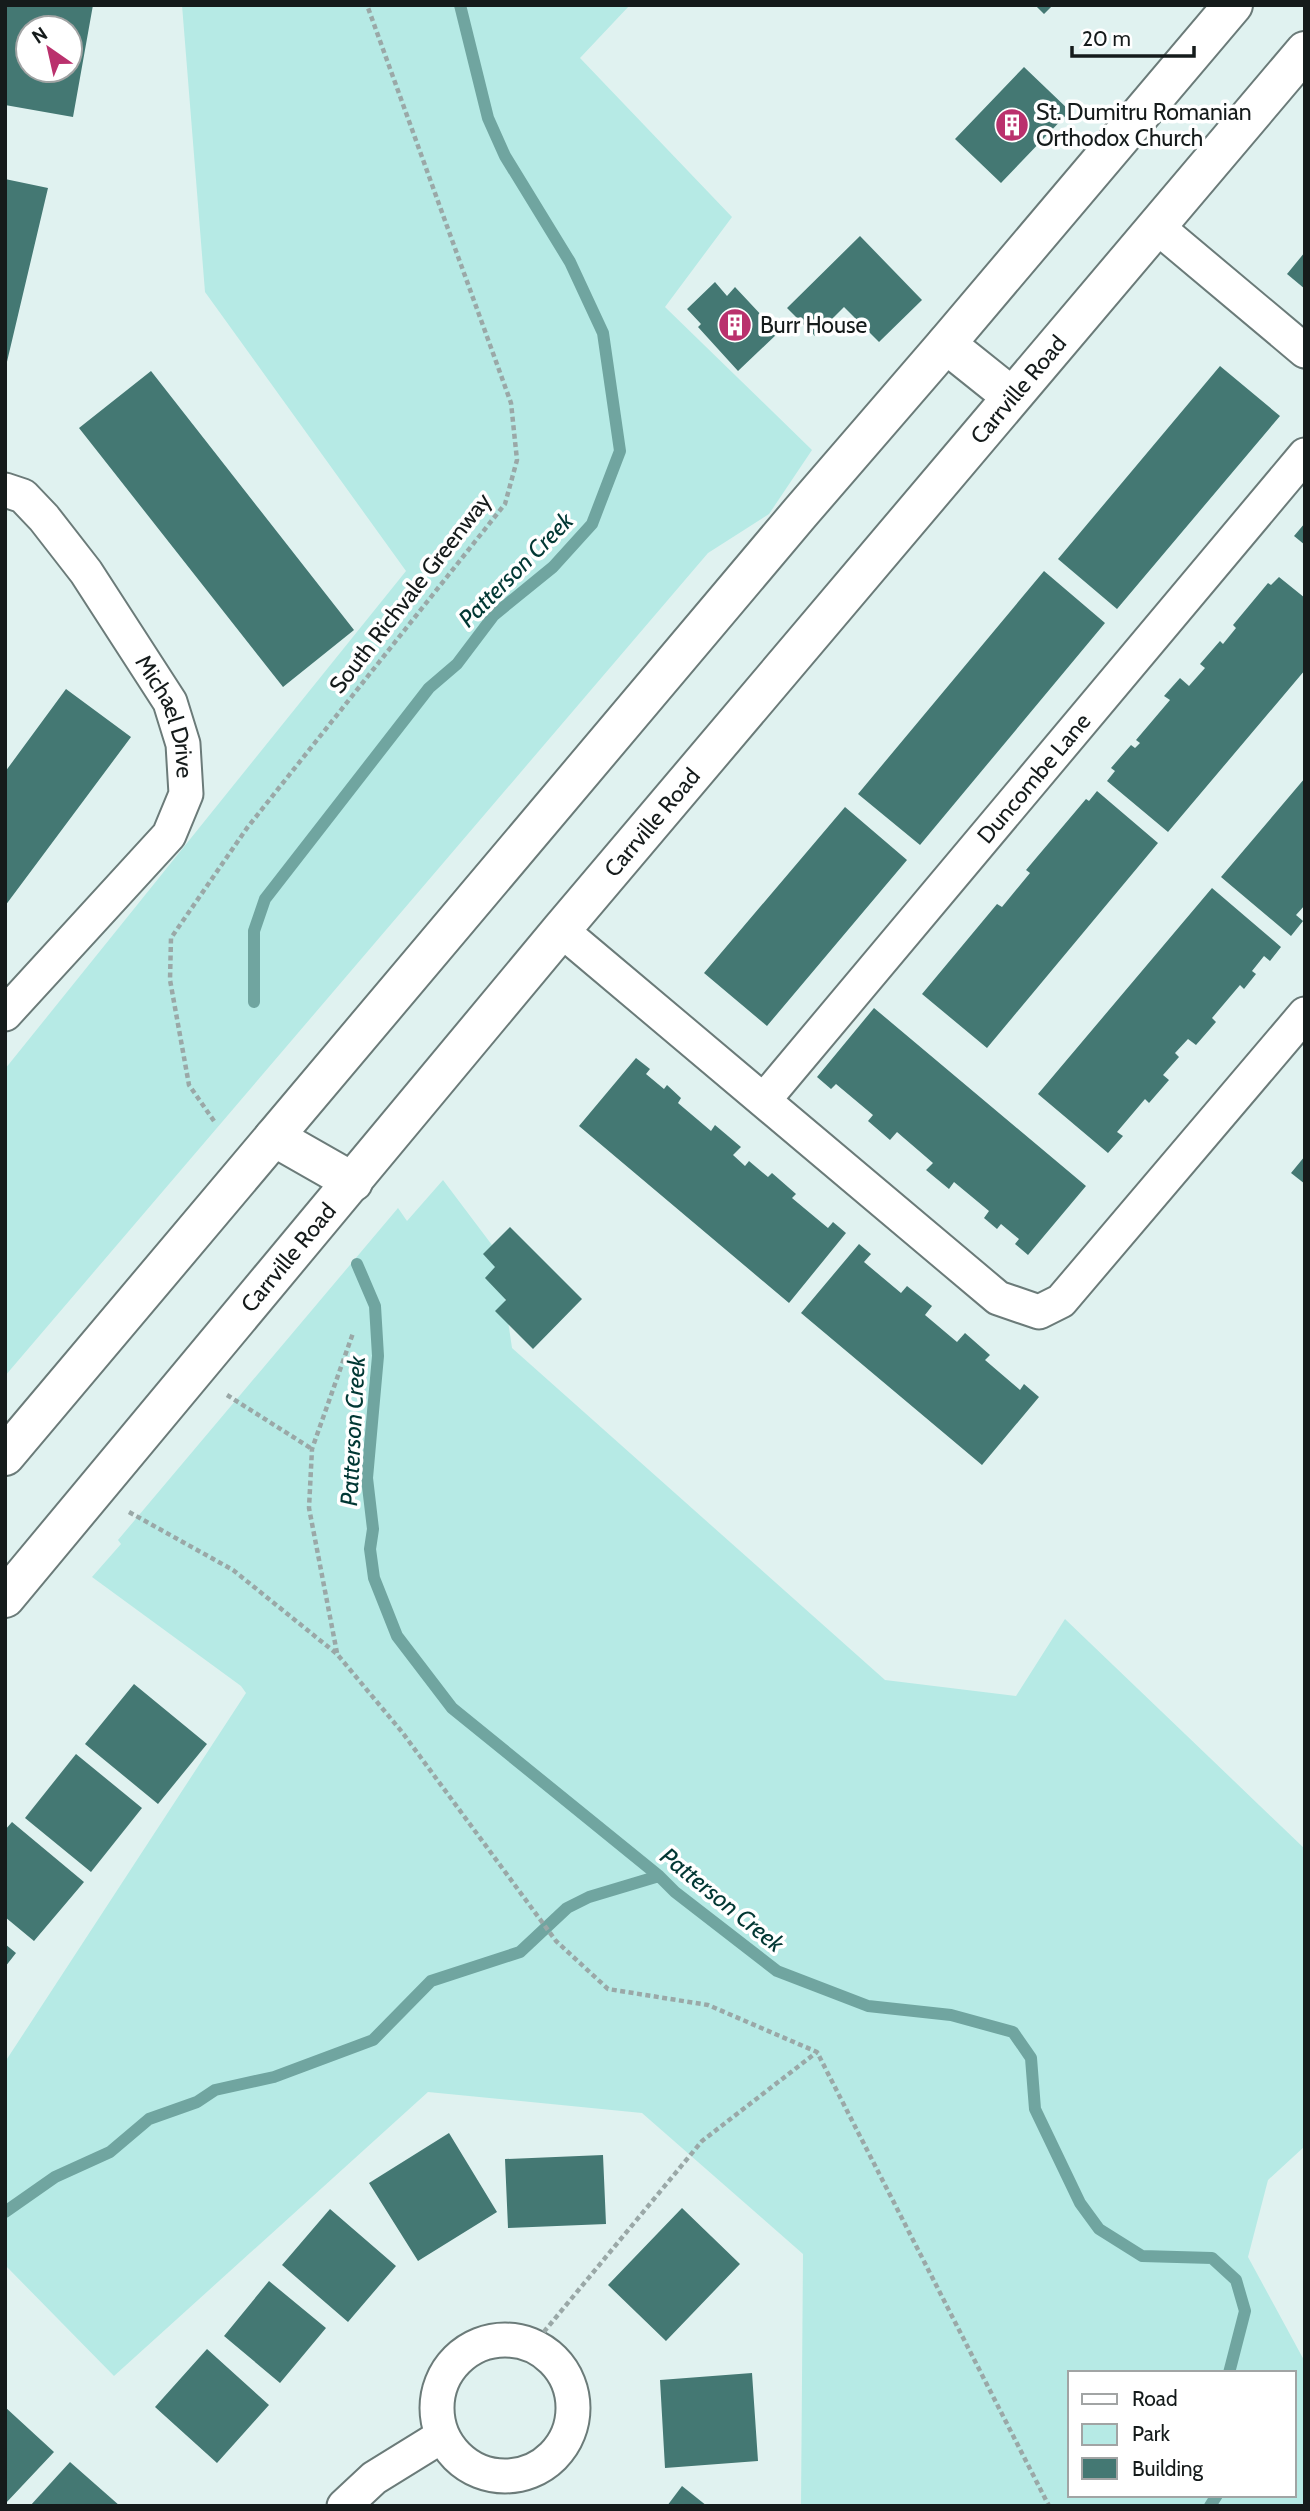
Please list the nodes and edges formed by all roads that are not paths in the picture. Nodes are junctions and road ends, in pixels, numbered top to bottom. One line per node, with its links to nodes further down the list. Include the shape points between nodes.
1 (1233, 5): 4 (main road)
2 (1305, 51): 3 (main road, Carrville Road)
3 (1156, 226): 5 (street); 6 (main road, Carrville Road)
4 (946, 344): 6 (main road); 13 (main road)
5 (1305, 351)
6 (1011, 396): 9 (main road, Carrville Road)
7 (1305, 455): 12 (street, Duncombe Lane)
8 (5, 490): 10 (street, Michael Drive, via 23,496 44,518 86,572 170,702 183,744 186,794 169,835)
9 (561, 930): 12 (street); 14 (main road, Carrville Road)
10 (5, 1014)
11 (1305, 1014): 12 (street, via 1061,1301 1039,1312 998,1298)
12 (764, 1100)
13 (274, 1137): 14 (main road); 15 (main road)
14 (353, 1182): 16 (main road, Carrville Road)
15 (5, 1456)
16 (5, 1598)
17 (442, 2436): 17 (street, via 437,2414 439,2390 448,2369 465,2352 486,2342 509,2339 533,2345 565,2374 573,2417 567,2438 554,2456 536,2469 515,2476 493,2476 455,2455); 18 (street, via 374,2479)
18 (344, 2506)

